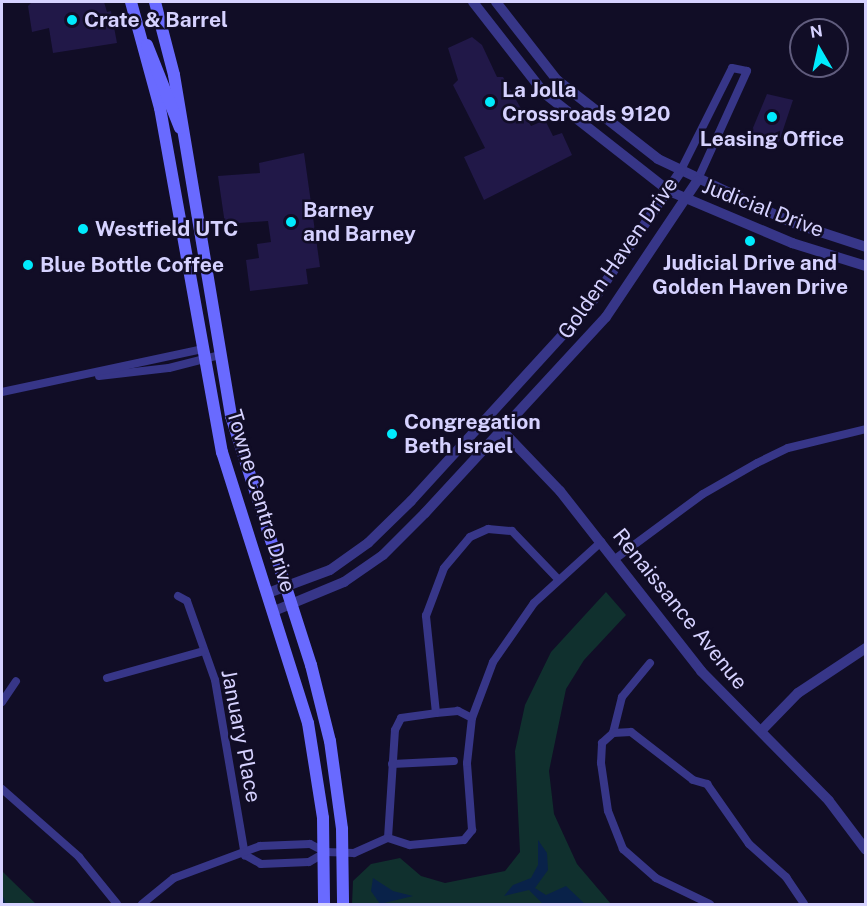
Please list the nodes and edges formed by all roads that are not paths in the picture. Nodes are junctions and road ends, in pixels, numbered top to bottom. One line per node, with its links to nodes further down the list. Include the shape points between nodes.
1 (131, 2): 5 (main road, Towne Centre Drive)
2 (155, 2): 6 (main road, Towne Centre Drive)
3 (473, 2): 9 (street, Judicial Drive, via 544,93)
4 (496, 2): 7 (street, Judicial Drive, via 557,80 618,131)
5 (140, 34): 6 (main road, via 157,62 174,119); 13 (main road, Towne Centre Drive, via 160,108)
6 (184, 132): 14 (main road, Towne Centre Drive)
7 (680, 172): 8 (street, Judicial Drive); 8 (street, via 732,68 747,71); 9 (street, Golden Haven Drive)
8 (697, 181): 10 (street, Golden Haven Drive); 11 (street, Judicial Drive, via 822,234)
9 (669, 191): 10 (street, Judicial Drive); 16 (street, Golden Haven Drive, via 590,305)
10 (687, 199): 12 (street, Judicial Drive, via 792,243); 18 (street, Golden Haven Drive, via 606,317)
11 (866, 248)
12 (866, 266)
13 (204, 354): 14 (street); 15 (street); 23 (main road, Towne Centre Drive, via 222,452)
14 (220, 355): 22 (main road, Towne Centre Drive, via 238,441)
15 (2, 392)
16 (489, 417): 18 (street, Renaissance Avenue); 22 (street, Golden Haven Drive, via 368,543 330,570)
17 (866, 429): 20 (street, via 788,448 757,463 703,494)
18 (503, 432): 19 (street, Renaissance Avenue); 25 (street, Golden Haven Drive, via 383,555 324,594)
19 (601, 543): 20 (street, Renaissance Avenue); 21 (street)
20 (615, 559): 35 (street, Renaissance Avenue, via 701,671)
21 (557, 578): 33 (street, via 512,531 488,529 470,537 455,551 435,586 426,616); 34 (street, via 504,640)
22 (286, 587): 23 (street, Golden Haven Drive); 25 (main road, Towne Centre Drive)
23 (268, 593): 26 (main road, Towne Centre Drive)
24 (178, 596): 28 (street, January Place, via 187,601)
25 (292, 606): 26 (street, Golden Haven Drive); 43 (main road, Towne Centre Drive, via 330,741)
26 (274, 612): 42 (main road, Towne Centre Drive, via 308,723)
27 (866, 648): 35 (street, via 798,693)
28 (204, 651): 30 (street); 44 (street, January Place, via 225,726)
29 (650, 663): 36 (street, via 622,697)
30 (107, 678)
31 (16, 681): 32 (street)
32 (2, 702)
33 (436, 713): 34 (street, via 458,711); 38 (street, via 401,718 391,746)
34 (472, 718): 40 (street, via 467,763 471,834 464,840 410,845)
35 (761, 731): 41 (street, Renaissance Avenue, via 829,801)
36 (613, 733): 49 (street, via 602,743 601,763 608,811 623,849 656,878); 50 (street, via 631,732 693,780 707,784 749,844 786,877)
37 (454, 761): 38 (street)
38 (392, 764): 40 (street)
39 (2, 789): 45 (street, via 79,857)
40 (388, 838): 43 (street, via 369,849)
41 (866, 850)
42 (326, 852): 43 (street); 44 (street, via 310,844 260,846); 44 (street, via 309,862 261,864); 47 (main road, Towne Centre Drive)
43 (343, 852): 48 (main road, Towne Centre Drive)
44 (244, 855): 46 (street, via 174,878)
45 (117, 904)
46 (142, 904)
47 (324, 904)
48 (343, 904)
49 (710, 904)
50 (804, 904)

